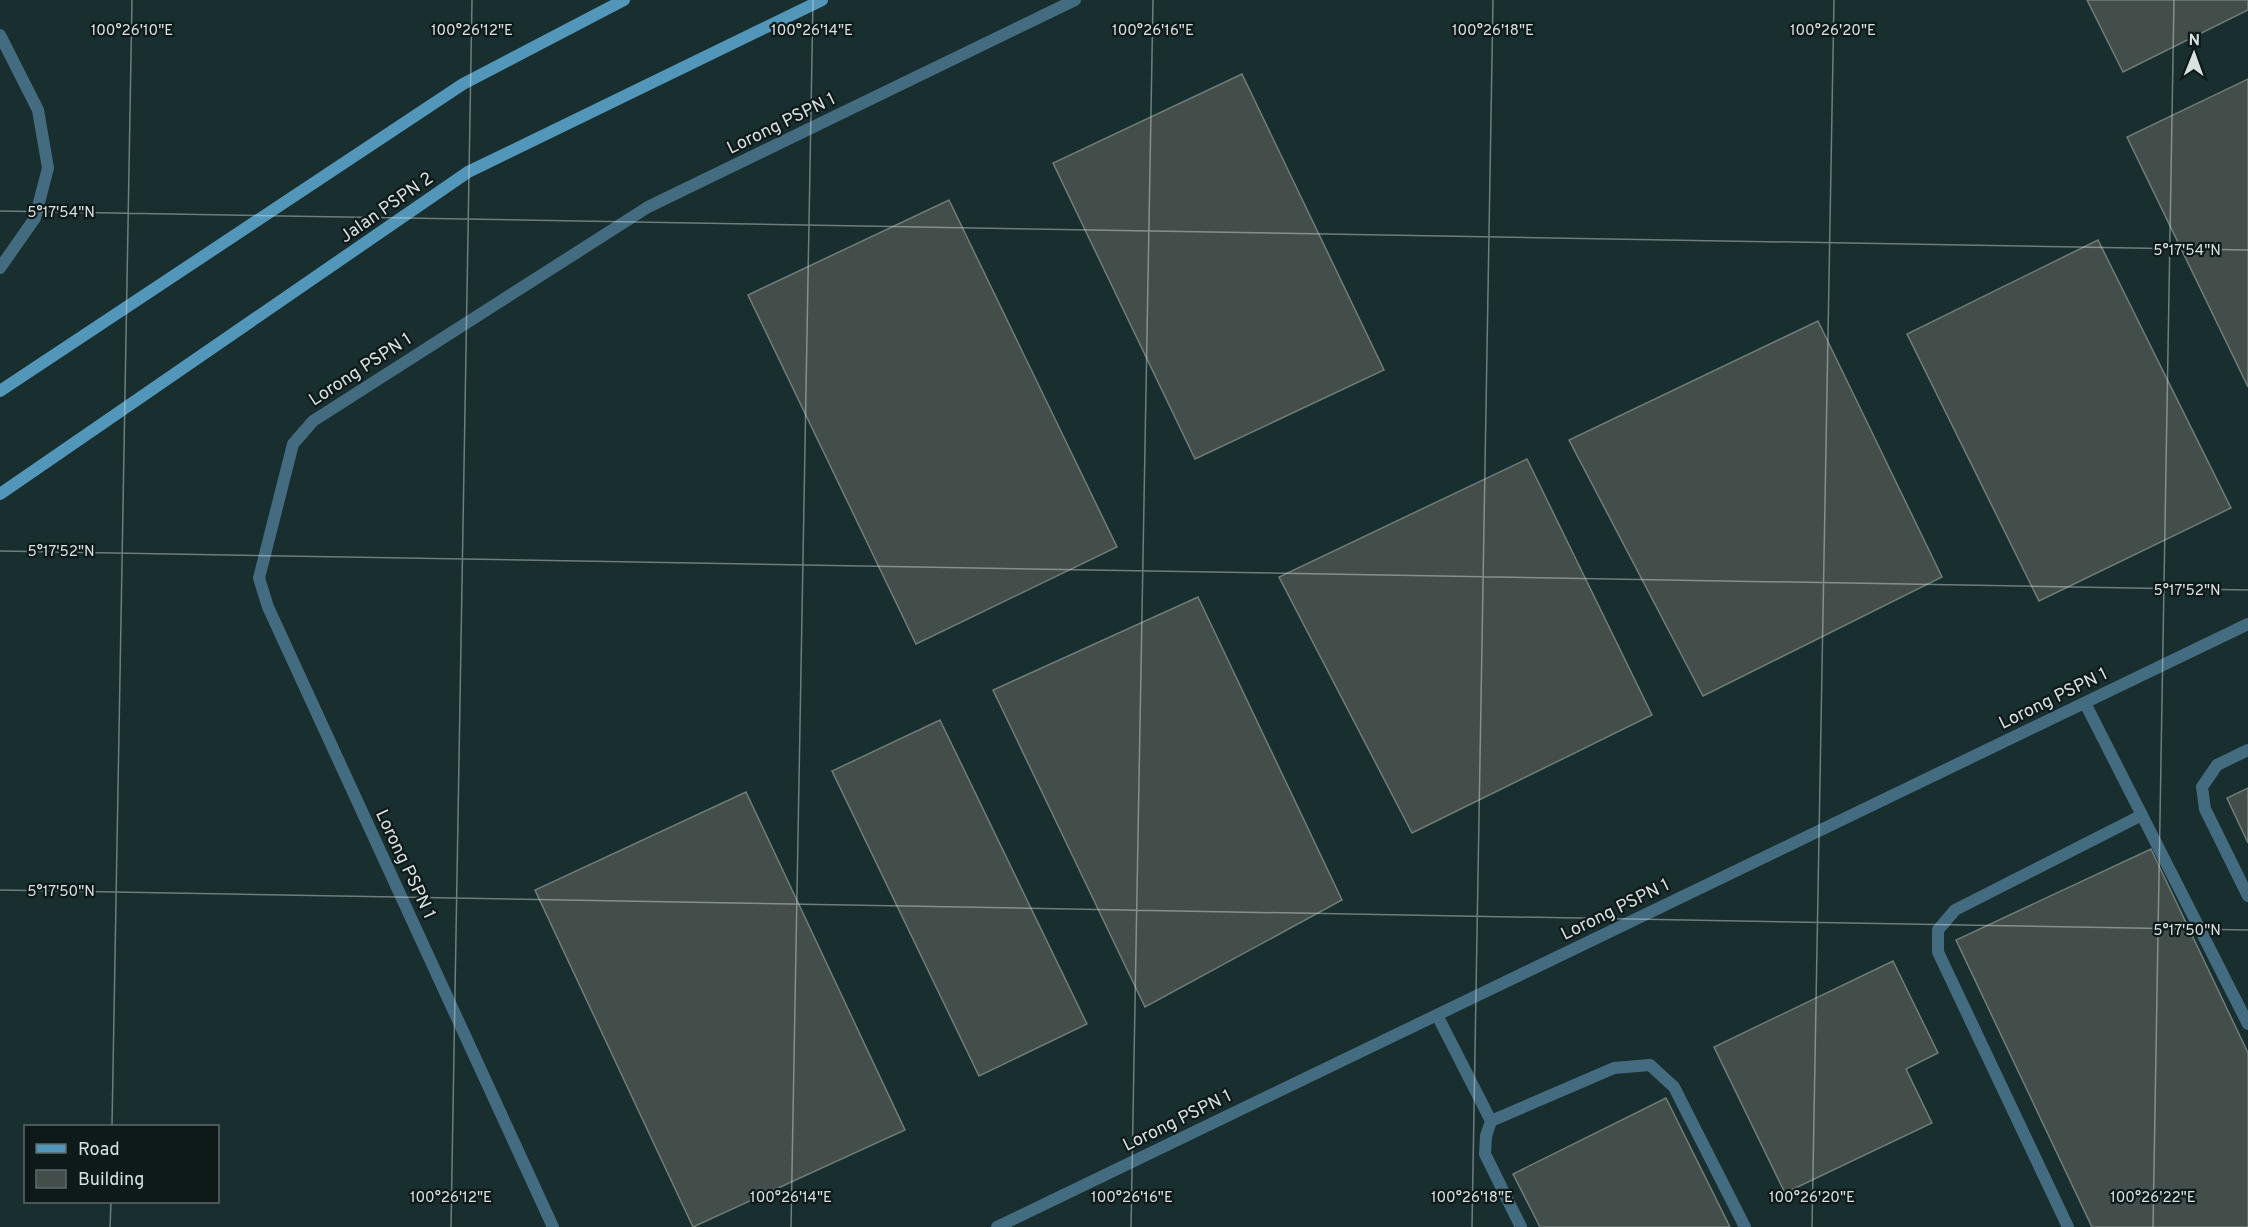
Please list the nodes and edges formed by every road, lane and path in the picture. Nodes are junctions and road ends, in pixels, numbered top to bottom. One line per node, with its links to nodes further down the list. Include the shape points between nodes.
1 (624, 0): 6 (street, via 463,84)
2 (822, 0): 7 (street, Jalan PSPN 2, via 468,172)
3 (1075, 0): 16 (street, Lorong PSPN 1, via 648,207 313,421 293,444 260,578 268,607)
4 (0, 35): 5 (street, via 38,110 48,168 35,218)
5 (0, 268)
6 (0, 391)
7 (0, 494)
8 (2248, 624): 9 (street, Lorong PSPN 1)
9 (2085, 702): 11 (street); 13 (street, Lorong PSPN 1)
10 (2248, 750): 12 (street, via 2217,765 2202,787 2205,808)
11 (2142, 815): 14 (street); 20 (street, via 1955,910 1938,930 1938,952)
12 (2248, 896)
13 (1437, 1015): 15 (street); 17 (street, Lorong PSPN 1)
14 (2248, 1024)
15 (1491, 1121): 18 (street, via 1485,1154); 19 (street, via 1614,1068 1650,1065 1674,1087)
16 (553, 1227)
17 (998, 1227)
18 (1521, 1227)
19 (1745, 1227)
20 (2068, 1227)

